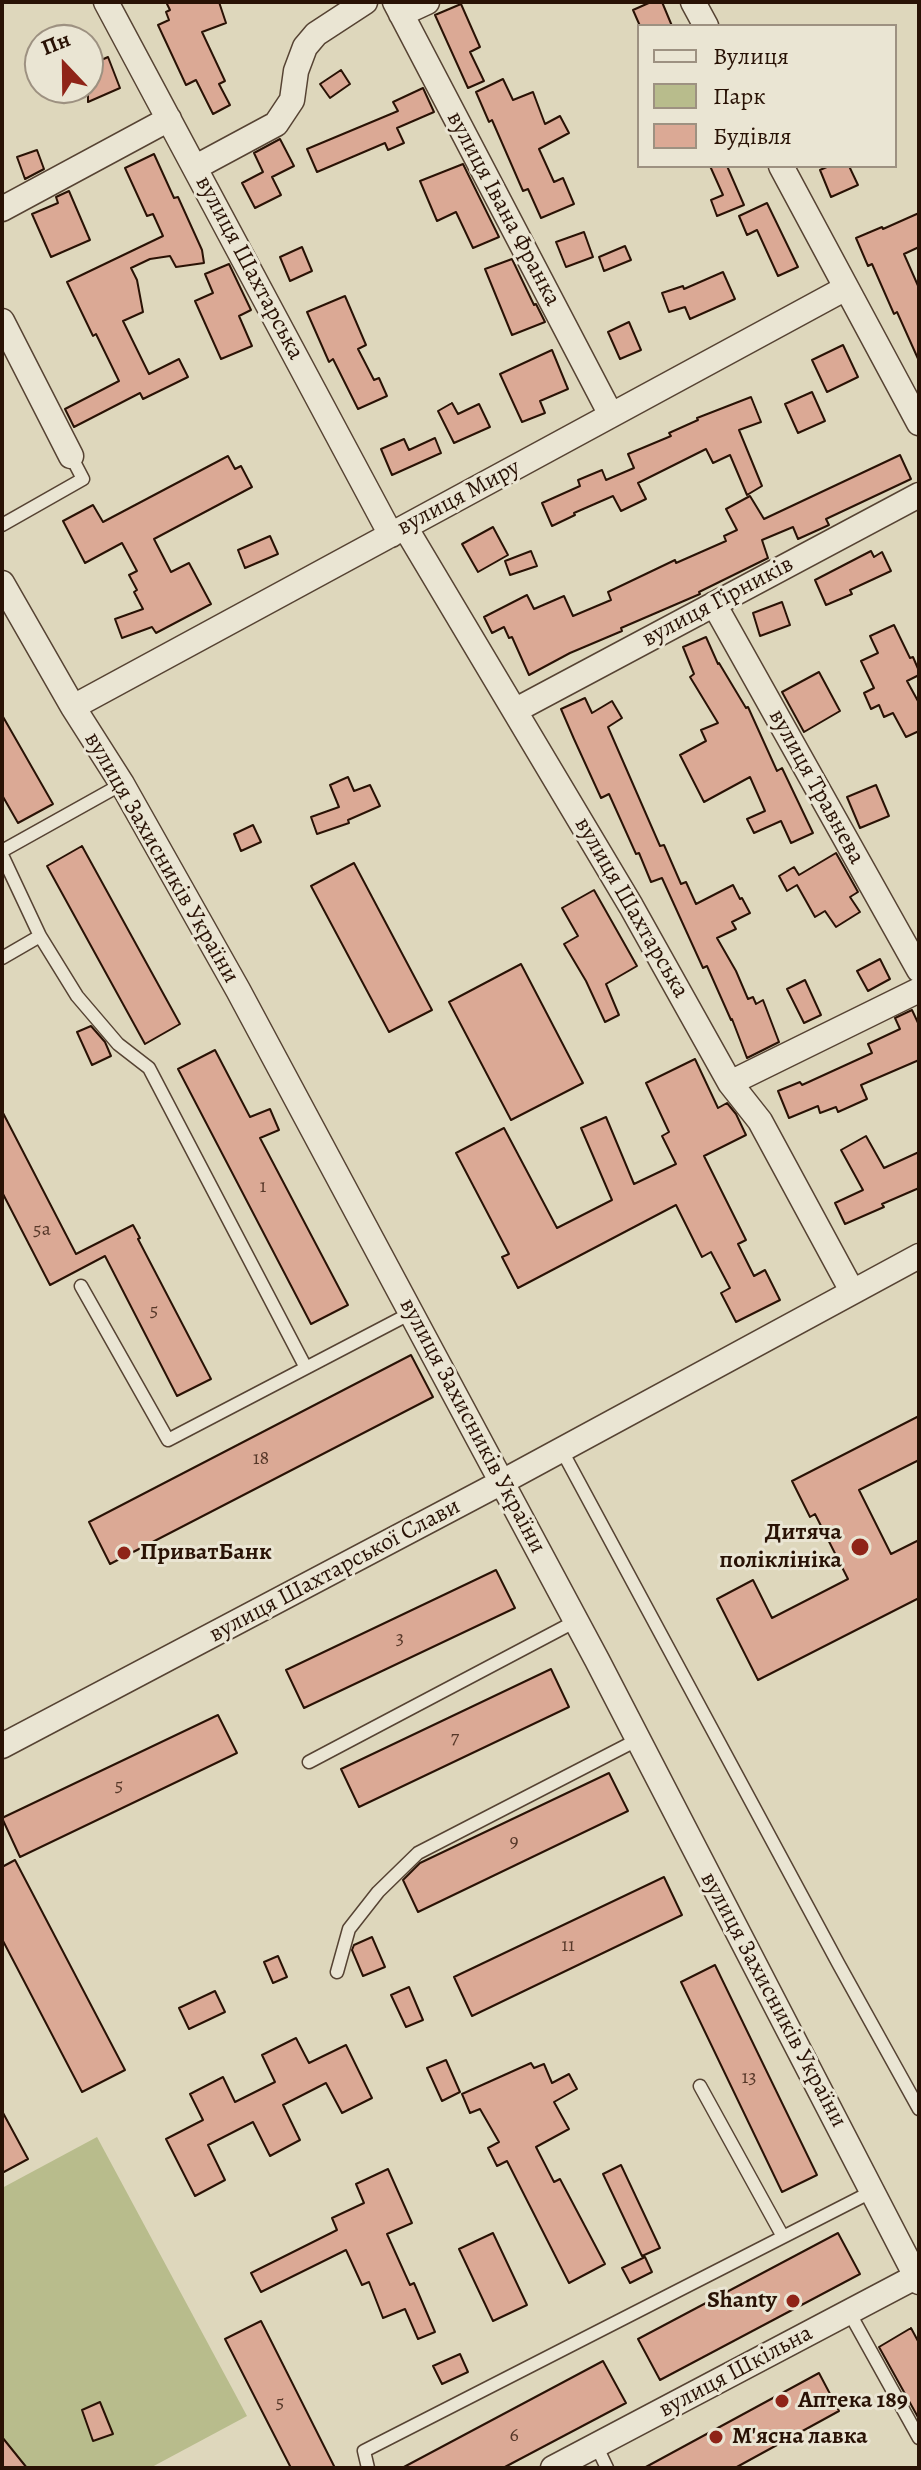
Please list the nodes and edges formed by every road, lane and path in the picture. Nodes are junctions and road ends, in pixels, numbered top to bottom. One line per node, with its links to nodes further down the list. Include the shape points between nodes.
1 (106, 2): 7 (street, вулиця Шахтарська)
2 (365, 2): 8 (street, via 305,47 292,100 276,124)
3 (427, 2): 5 (street)
4 (693, 2): 6 (street)
5 (398, 8): 13 (street, вулиця Івана Франка)
6 (705, 24)
7 (169, 119): 8 (street, вулиця Шахтарська); 10 (street)
8 (196, 167): 18 (street, вулиця Шахтарська)
9 (782, 168): 11 (street)
10 (2, 209)
11 (846, 288): 13 (street, вулиця Миру); 14 (street)
12 (2, 321): 15 (street)
13 (611, 415): 18 (street, вулиця Миру)
14 (919, 423)
15 (71, 456): 17 (lane, via 83,479)
16 (919, 495): 20 (street, вулиця Гірників)
17 (2, 525)
18 (398, 531): 21 (street, вулиця Миру); 22 (street, вулиця Шахтарська)
19 (2, 583): 21 (street, вулиця Захисників України)
20 (714, 604): 22 (street, вулиця Гірників); 27 (street, вулиця Травнева)
21 (73, 707): 23 (street, вулиця Захисників України)
22 (516, 710): 29 (street, вулиця Шахтарська)
23 (122, 784): 24 (lane); 33 (street, вулиця Захисників України)
24 (2, 853): 25 (lane)
25 (40, 936): 26 (lane); 34 (lane, via 77,996 118,1044 149,1068)
26 (2, 958)
27 (919, 970)
28 (919, 990): 29 (street)
29 (730, 1083): 32 (street, вулиця Шахтарська, via 760,1121)
30 (919, 1256): 32 (street, вулиця Шахтарської Слави)
31 (81, 1286): 34 (lane, via 168,1440)
32 (852, 1291): 35 (street, вулиця Шахтарської Слави)
33 (411, 1313): 34 (lane); 36 (street, вулиця Захисників України)
34 (305, 1366)
35 (561, 1449): 36 (street, вулиця Шахтарської Слави); 43 (lane)
36 (502, 1482): 37 (street, вулиця Захисників України); 39 (street, вулиця Шахтарської Слави)
37 (576, 1621): 38 (street, вулиця Захисників України); 40 (lane)
38 (637, 1740): 41 (lane, via 418,1853 349,1929); 44 (street, вулиця Захисників України)
39 (2, 1746)
40 (309, 1762)
41 (337, 1972)
42 (700, 2086): 45 (lane)
43 (919, 2109)
44 (873, 2191): 45 (lane); 46 (street, вулиця Захисників України)
45 (782, 2235): 50 (lane, via 364,2451)
46 (918, 2278): 47 (street, вулиця Шкільна)
47 (849, 2312): 48 (lane); 49 (street, вулиця Шкільна)
48 (919, 2438)
49 (596, 2445): 51 (street, вулиця Шкільна); 52 (lane)
50 (368, 2468)
51 (553, 2468)
52 (607, 2468)

